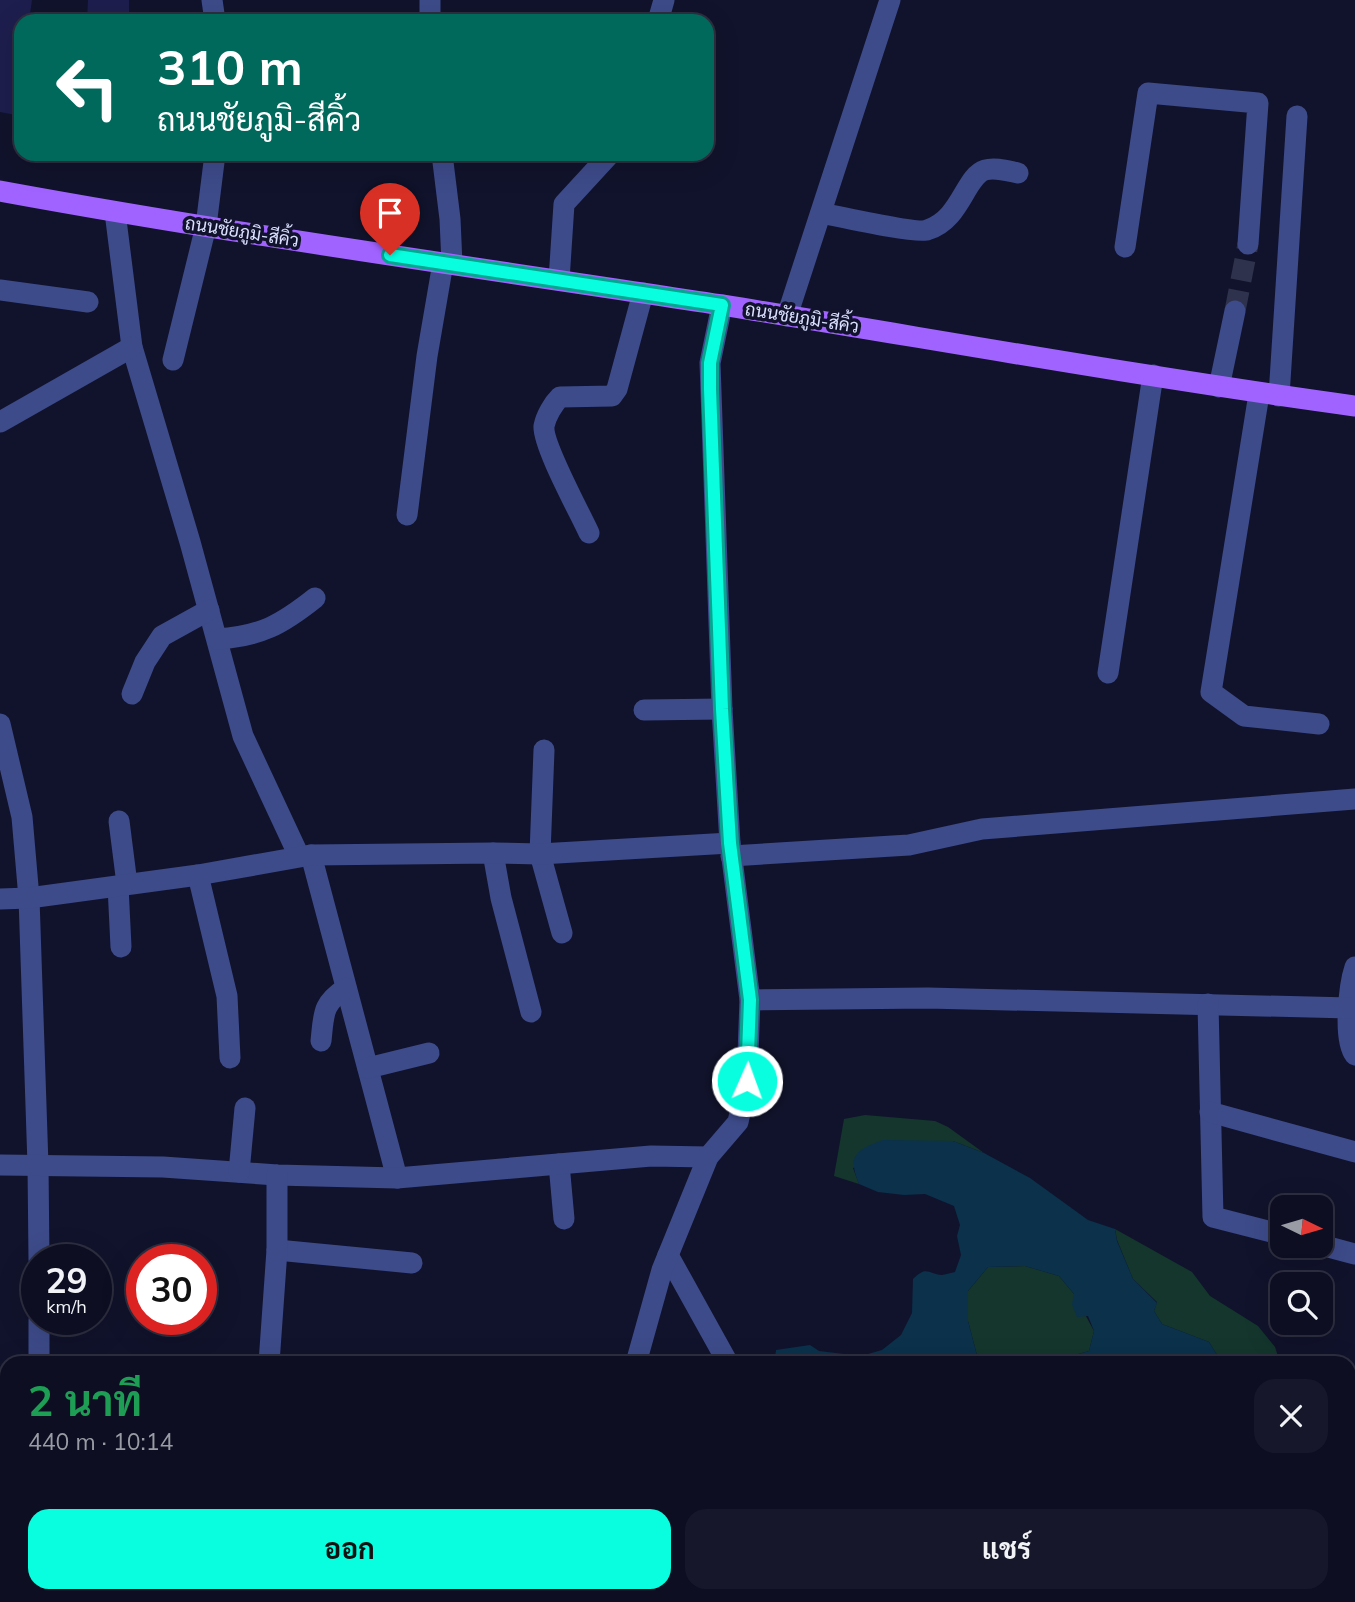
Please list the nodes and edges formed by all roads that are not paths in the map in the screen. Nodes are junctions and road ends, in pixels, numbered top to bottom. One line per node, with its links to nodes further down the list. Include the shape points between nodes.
1 (890, 0): 9 (street)
2 (1297, 116): 25 (street)
3 (214, 161): 10 (street)
4 (443, 161): 13 (street, via 450,219)
5 (604, 161): 14 (street, via 564,204)
6 (1018, 173): 9 (street, via 988,169 976,174 960,205 925,232)
7 (1, 195): 8 (main road, ถนนชัยภูมิ-สีคิ้ว)
8 (115, 212): 10 (main road, ถนนชัยภูมิ-สีคิ้ว); 21 (street)
9 (821, 213): 20 (street)
10 (206, 226): 13 (main road, ถนนชัยภูมิ-สีคิ้ว); 22 (street)
11 (1248, 244): 12 (street, via 1258,103 1148,93)
12 (1125, 247)
13 (447, 263): 14 (main road, ถนนชัยภูมิ-สีคิ้ว); 28 (street, via 428,356)
14 (559, 281): 16 (main road, ถนนชัยภูมิ-สีคิ้ว)
15 (0, 290): 17 (street)
16 (643, 293): 18 (main road, ถนนชัยภูมิ-สีคิ้ว); 29 (street, via 612,396 560,397 544,427 547,444)
17 (88, 302)
18 (722, 305): 20 (main road, ถนนชัยภูมิ-สีคิ้ว); 35 (street, via 710,363)
19 (1235, 311): 24 (street)
20 (787, 316): 23 (main road, ถนนชัยภูมิ-สีคิ้ว)
21 (132, 347): 27 (street); 31 (street)
22 (173, 359)
23 (1153, 375): 24 (main road, ถนนชัยภูมิ-สีคิ้ว); 33 (street)
24 (1219, 387): 25 (main road, ถนนชัยภูมิ-สีคิ้ว)
25 (1269, 395): 26 (main road, ถนนชัยภูมิ-สีคิ้ว); 38 (street, via 1211,692 1244,716)
26 (1355, 407)
27 (0, 422)
28 (407, 514)
29 (589, 533)
30 (315, 598): 32 (street, via 268,630)
31 (209, 610): 32 (street); 34 (street, via 162,636)
32 (217, 639): 45 (street, via 243,736)
33 (1108, 673)
34 (132, 694)
35 (722, 709): 36 (street); 42 (street)
36 (644, 710)
37 (0, 724): 48 (street, via 22,817)
38 (1319, 724)
39 (544, 750): 44 (street)
40 (1355, 799): 42 (street, via 982,829 909,845)
41 (119, 821): 47 (street)
42 (731, 849): 44 (street); 54 (street)
43 (493, 852): 44 (street); 45 (street); 57 (street)
44 (540, 855): 50 (street)
45 (305, 856): 46 (street); 53 (street)
46 (198, 874): 47 (street); 61 (street, via 227,996)
47 (123, 885): 48 (street); 51 (street)
48 (29, 898): 49 (street); 69 (street)
49 (0, 899)
50 (562, 933)
51 (121, 947)
52 (1355, 967): 56 (street)
53 (346, 988): 58 (street, via 324,1008); 62 (street)
54 (750, 1000): 55 (street, via 928,998); 66 (street, via 747,1081 737,1122)
55 (1208, 1004): 56 (street); 64 (street)
56 (1350, 1008): 60 (street, via 1349,1044)
57 (531, 1012)
58 (321, 1041)
59 (429, 1054): 62 (street)
60 (1355, 1055)
61 (230, 1058)
62 (368, 1068): 72 (street)
63 (245, 1108): 70 (street)
64 (1210, 1112): 65 (street); 74 (street, via 1213,1217)
65 (1355, 1152)
66 (708, 1157): 68 (street, via 651,1156); 79 (street)
67 (0, 1164): 69 (street)
68 (559, 1164): 72 (street); 73 (street)
69 (38, 1165): 70 (street); 75 (street)
70 (239, 1172): 71 (street)
71 (277, 1175): 72 (street); 77 (street)
72 (397, 1178)
73 (564, 1219)
74 (1270, 1232)
75 (39, 1244)
76 (1334, 1248): 78 (street)
77 (277, 1251): 80 (street); 83 (street)
78 (1355, 1254)
79 (668, 1255): 84 (street); 85 (street)
80 (412, 1263)
81 (39, 1335): 82 (street)
82 (39, 1356)
83 (270, 1356)
84 (638, 1356)
85 (724, 1356)

